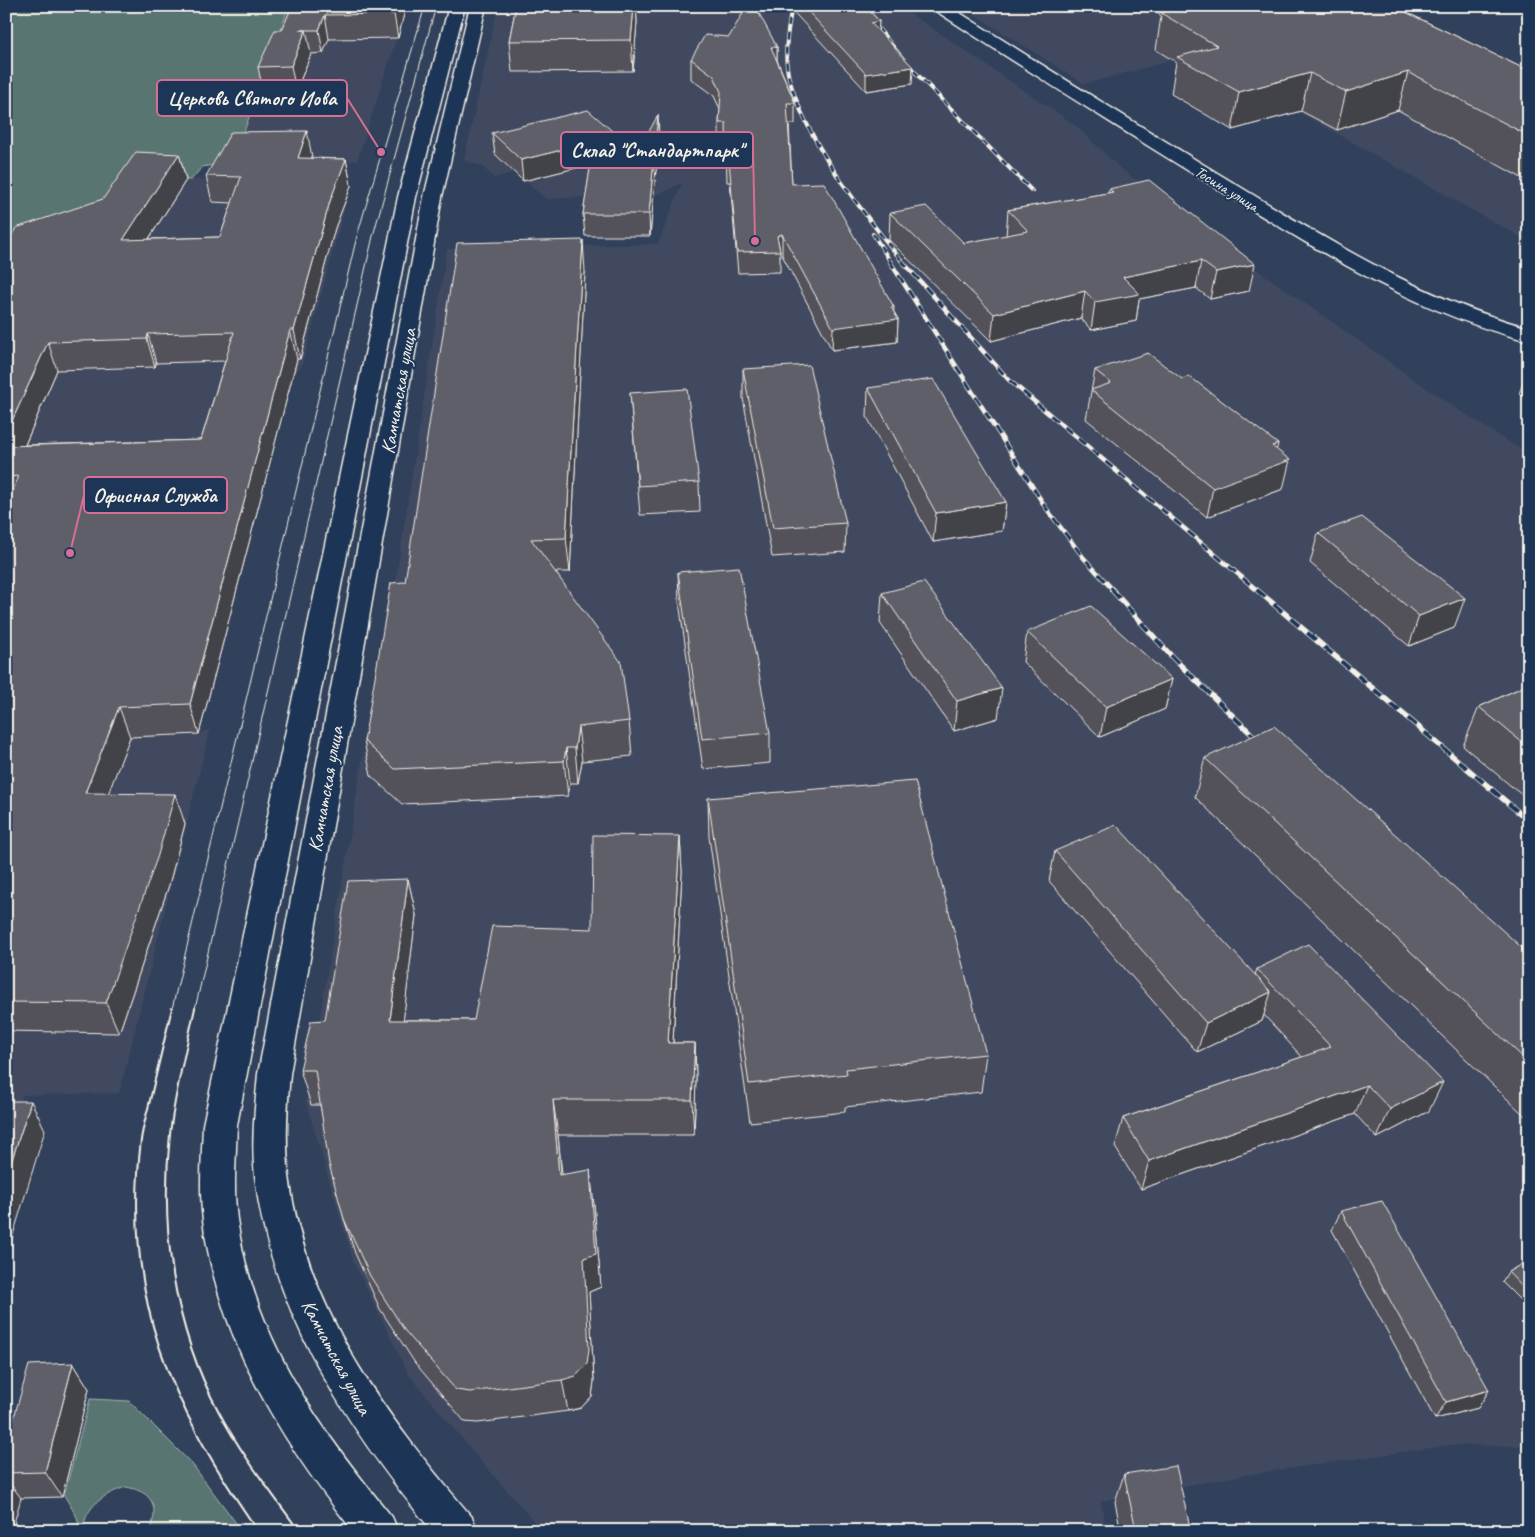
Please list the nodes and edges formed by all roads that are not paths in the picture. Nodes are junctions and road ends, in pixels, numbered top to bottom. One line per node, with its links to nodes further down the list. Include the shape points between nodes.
1 (457, 6): 5 (main road, Камчатская улица, via 408,197 220,1125 220,1221 238,1301 249,1333 264,1367 292,1415)
2 (478, 6): 6 (main road, Камчатская улица, via 433,196 274,1074 270,1143 278,1211 291,1260 318,1328 374,1426)
3 (941, 8): 4 (main road, Тосина улица, via 1093,105 1354,263 1442,308)
4 (1529, 335)
5 (378, 1531)
6 (458, 1531)

